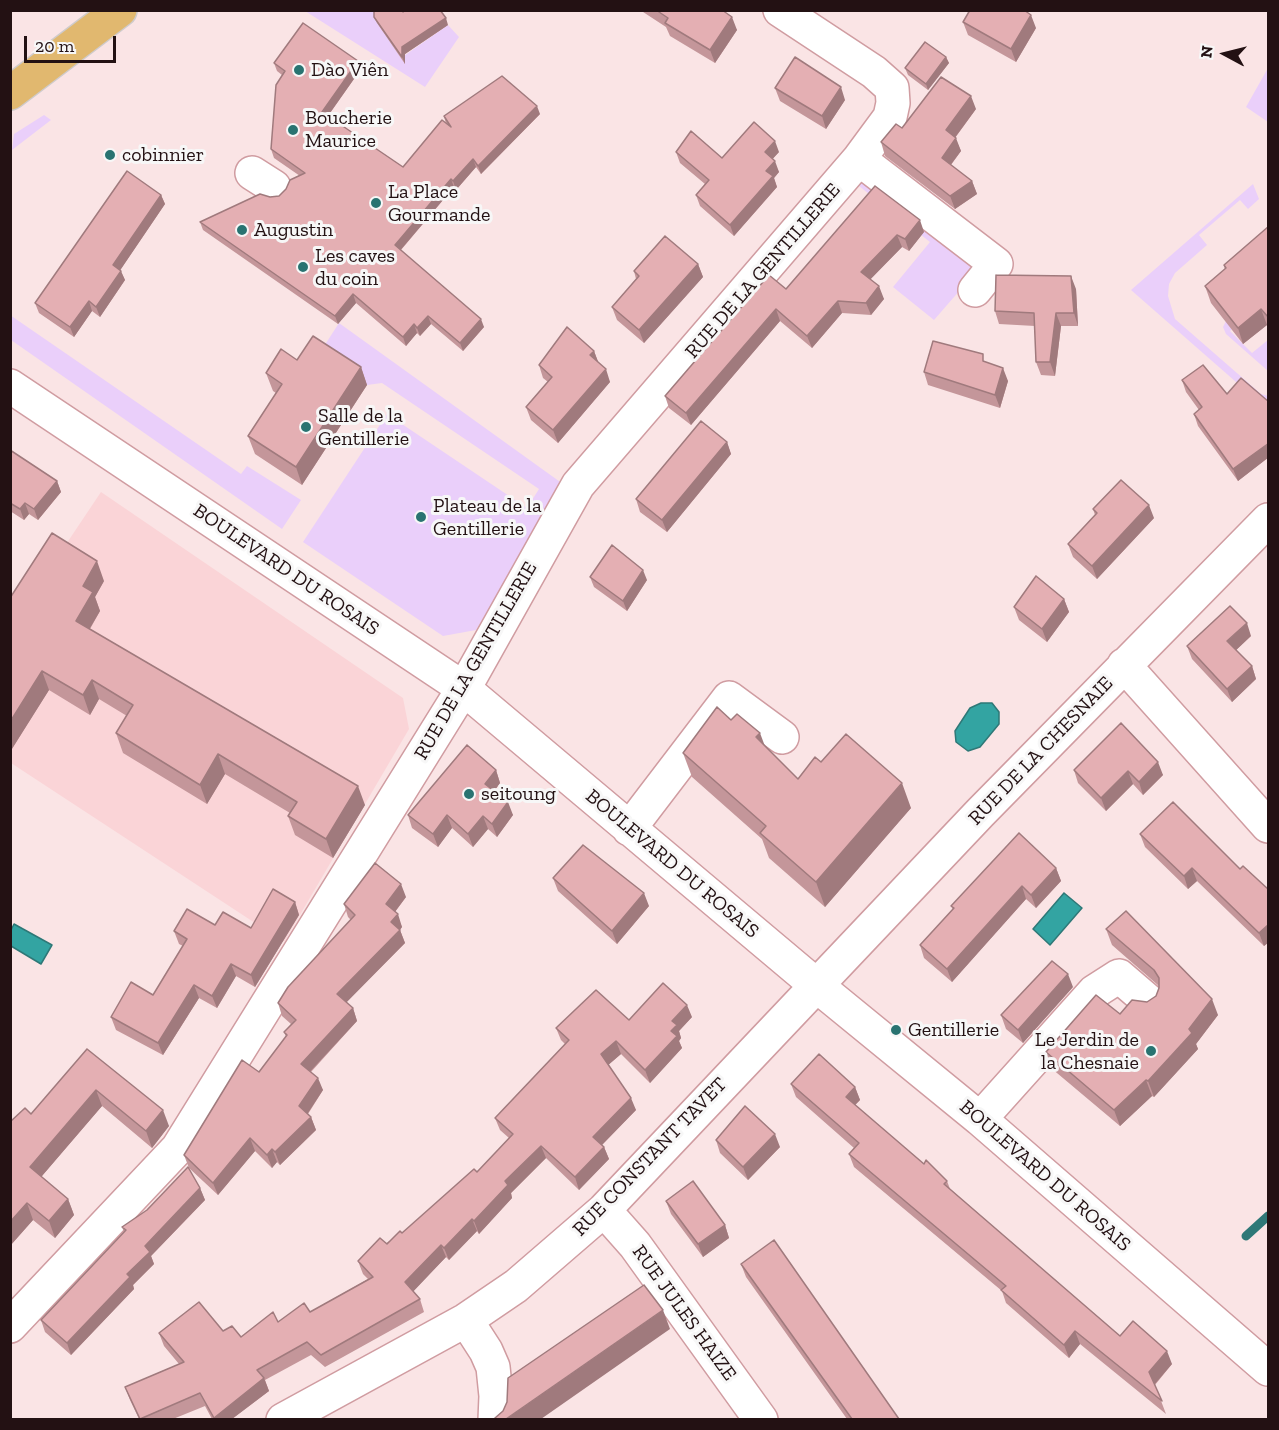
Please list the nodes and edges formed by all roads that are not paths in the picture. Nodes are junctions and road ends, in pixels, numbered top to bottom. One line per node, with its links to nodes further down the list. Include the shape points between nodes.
1 (120, 10): 3 (main road)
2 (780, 10): 4 (street, RUE DE LA GENTILLERIE, via 892,88 890,117)
3 (10, 93)
4 (859, 159): 5 (street, via 996,264); 9 (street, RUE DE LA GENTILLERIE, via 578,485)
5 (975, 290)
6 (10, 386): 9 (street, BOULEVARD DU ROSAIS)
7 (1269, 519): 8 (street, RUE DE LA CHESNAIE)
8 (1124, 665): 11 (street); 13 (street, RUE DE LA CHESNAIE)
9 (463, 688): 12 (street, BOULEVARD DU ROSAIS); 18 (street, RUE DE LA GENTILLERIE, via 178,1148)
10 (782, 737): 12 (street, via 729,698)
11 (1269, 826)
12 (629, 829): 13 (street, BOULEVARD DU ROSAIS)
13 (816, 986): 15 (street, BOULEVARD DU ROSAIS); 16 (street, RUE CONSTANT TAVET)
14 (1147, 1000): 15 (street, via 1119,976 1094,992)
15 (980, 1119): 19 (street, BOULEVARD DU ROSAIS)
16 (604, 1210): 17 (street, RUE CONSTANT TAVET, via 516,1286); 22 (street, RUE JULES HAIZE, via 635,1245)
17 (466, 1320): 20 (street, RUE CONSTANT TAVET); 21 (street, via 493,1367)
18 (10, 1326)
19 (1269, 1369)
20 (283, 1419)
21 (495, 1419)
22 (761, 1419)

